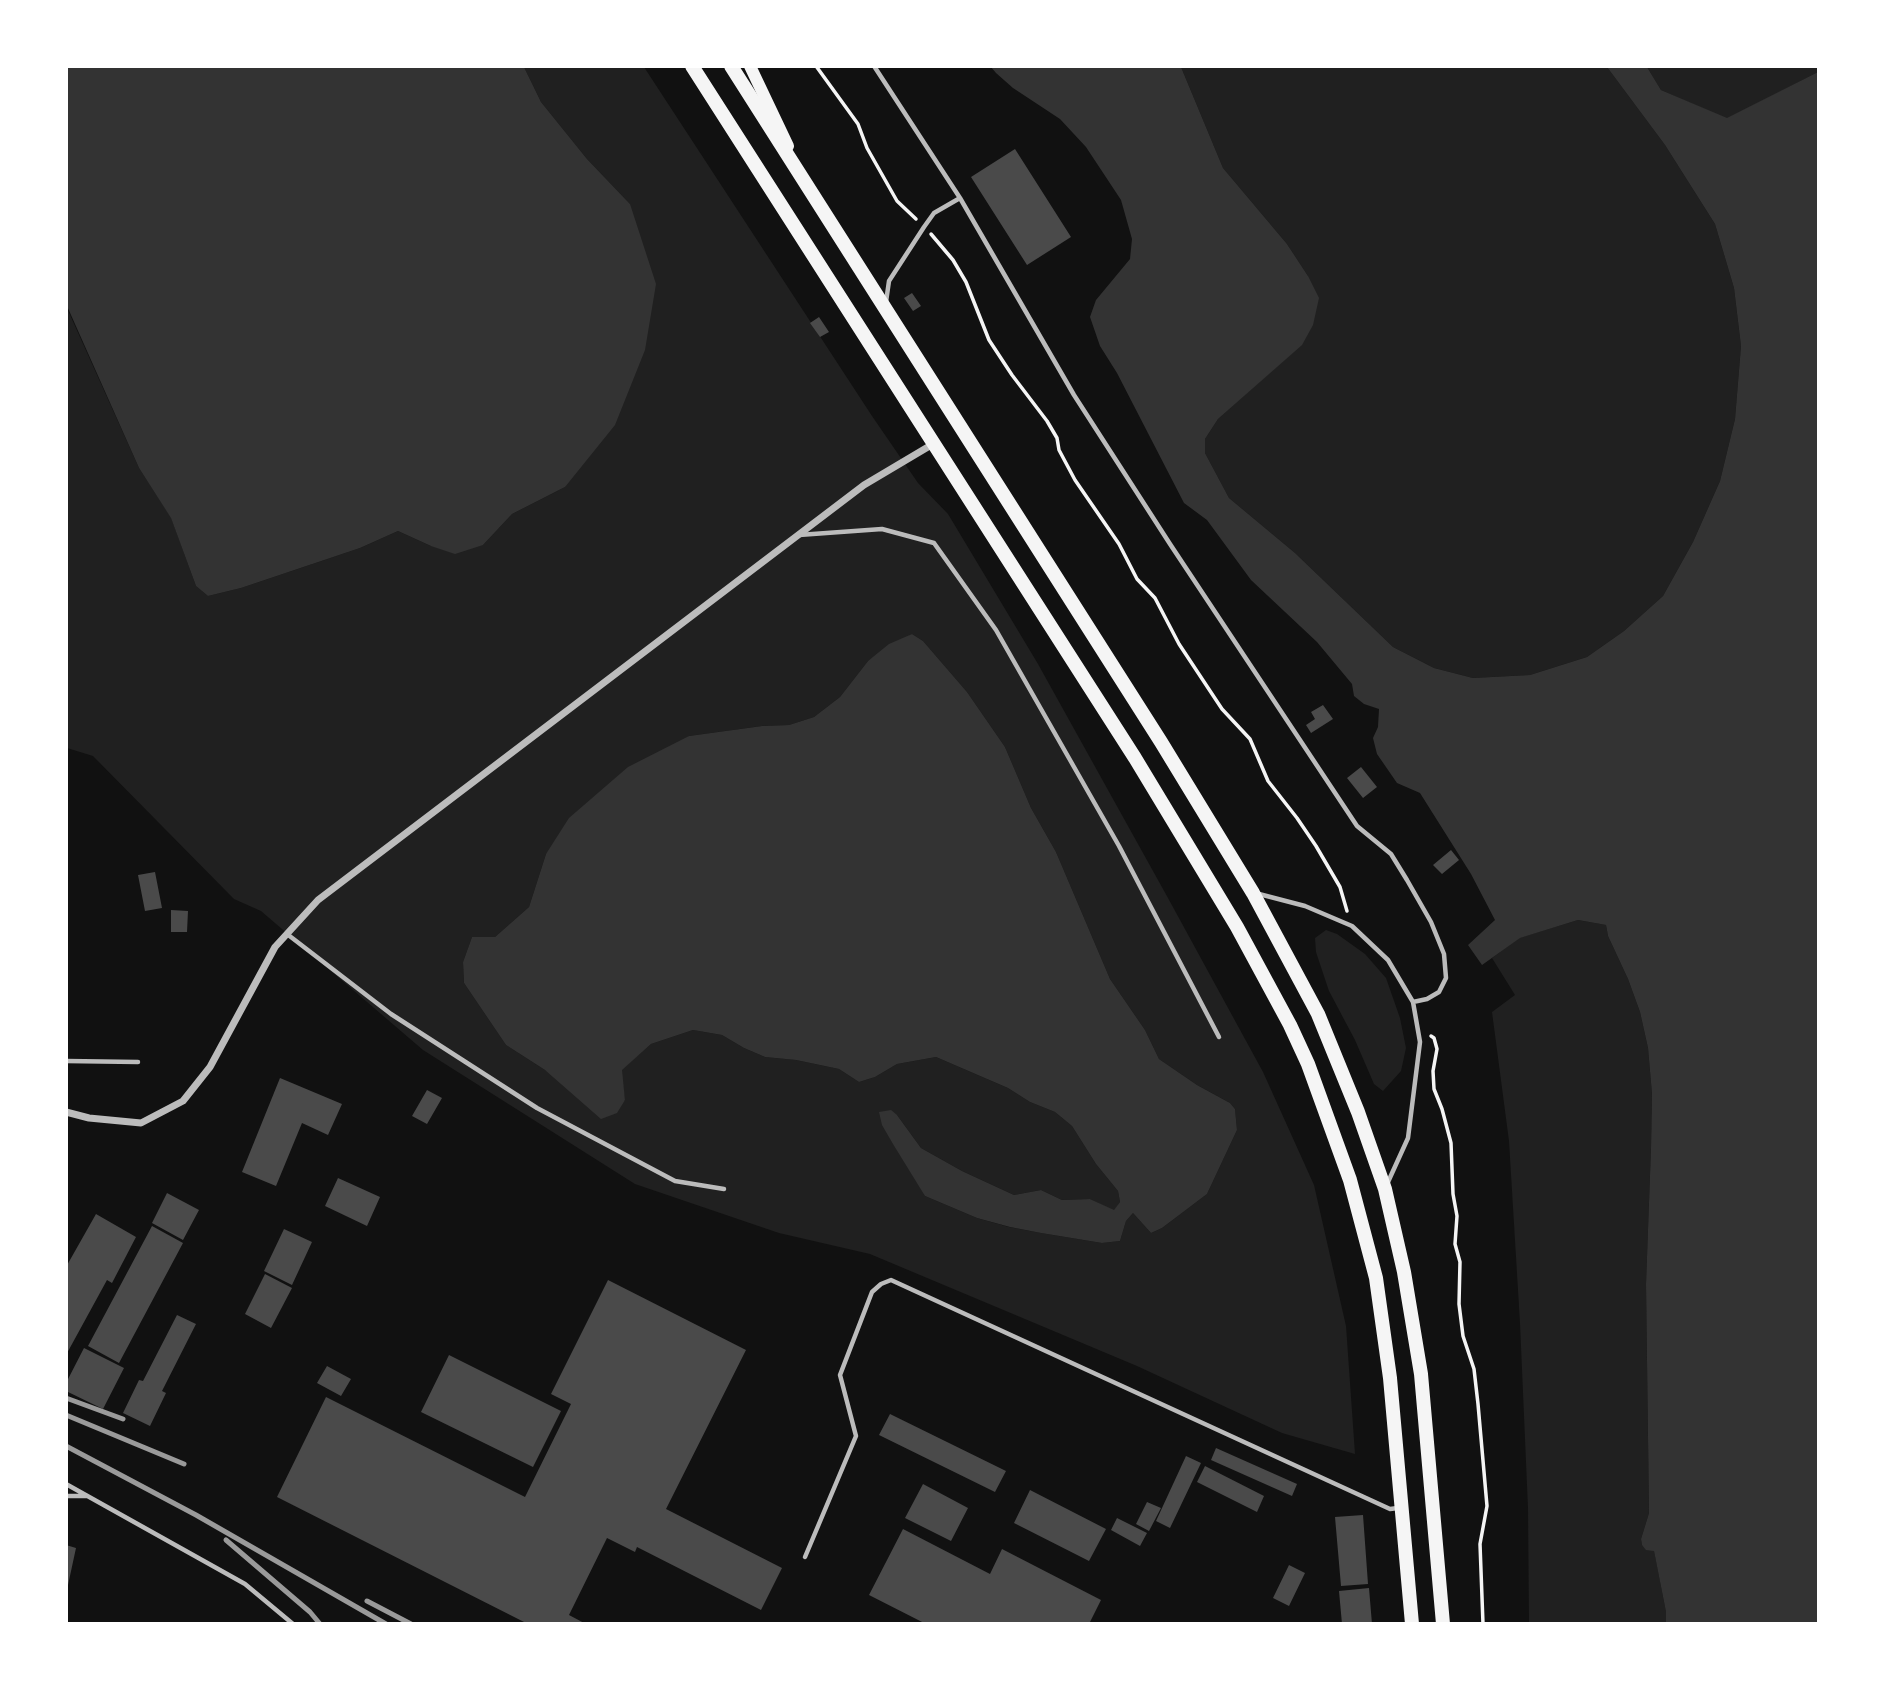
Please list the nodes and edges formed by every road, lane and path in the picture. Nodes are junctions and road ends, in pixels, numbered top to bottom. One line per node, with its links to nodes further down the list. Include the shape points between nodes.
1 (692, 66): 10 (main road)
2 (731, 66): 6 (main road)
3 (750, 66): 6 (main road)
4 (816, 66): 8 (path, via 858,124 897,201)
5 (874, 66): 7 (lane)
6 (807, 185): 9 (main road)
7 (960, 198): 8 (lane, via 934,213); 15 (lane, via 1074,395 1170,544 1357,826 1391,854 1407,880 1444,954 1446,978 1439,992)
8 (924, 228): 9 (lane, via 889,281); 13 (path, via 953,260 989,340 1047,421 1075,480 1137,579 1155,598 1222,709 1250,739 1268,781 1316,846 1340,887)
9 (886, 310): 12 (main road)
10 (934, 443): 11 (street, via 864,485); 26 (main road, via 1202,866 1271,987 1308,1064 1350,1180 1376,1278)
11 (798, 535): 14 (street, via 318,900); 17 (lane, via 882,529 934,543 996,630 1119,846)
12 (1253, 893): 13 (lane, via 1305,906); 22 (main road, via 1318,1014)
13 (1352, 926): 15 (lane, via 1388,960)
14 (287, 934): 20 (street, via 275,947 210,1067 183,1101 141,1123); 21 (lane, via 391,1014 537,1108 676,1181)
15 (1413, 1002): 16 (lane)
16 (1418, 1028): 22 (lane, via 1408,1138); 31 (path, via 1434,1038 1434,1089 1451,1143 1459,1304 1474,1368 1487,1506 1479,1544)
17 (1219, 1037)
18 (66, 1061): 19 (lane)
19 (138, 1062)
20 (66, 1112)
21 (724, 1189)
22 (1385, 1189): 30 (main road, via 1405,1272 1421,1374)
23 (66, 1484): 25 (lane)
24 (66, 1496): 25 (lane)
25 (86, 1496): 28 (lane, via 244,1584)
26 (1402, 1507): 27 (lane, via 1390,1509 891,1280 872,1292 841,1375 856,1436); 29 (main road)
27 (805, 1557)
28 (293, 1623)
29 (1412, 1623)
30 (1443, 1623)
31 (1483, 1623)

